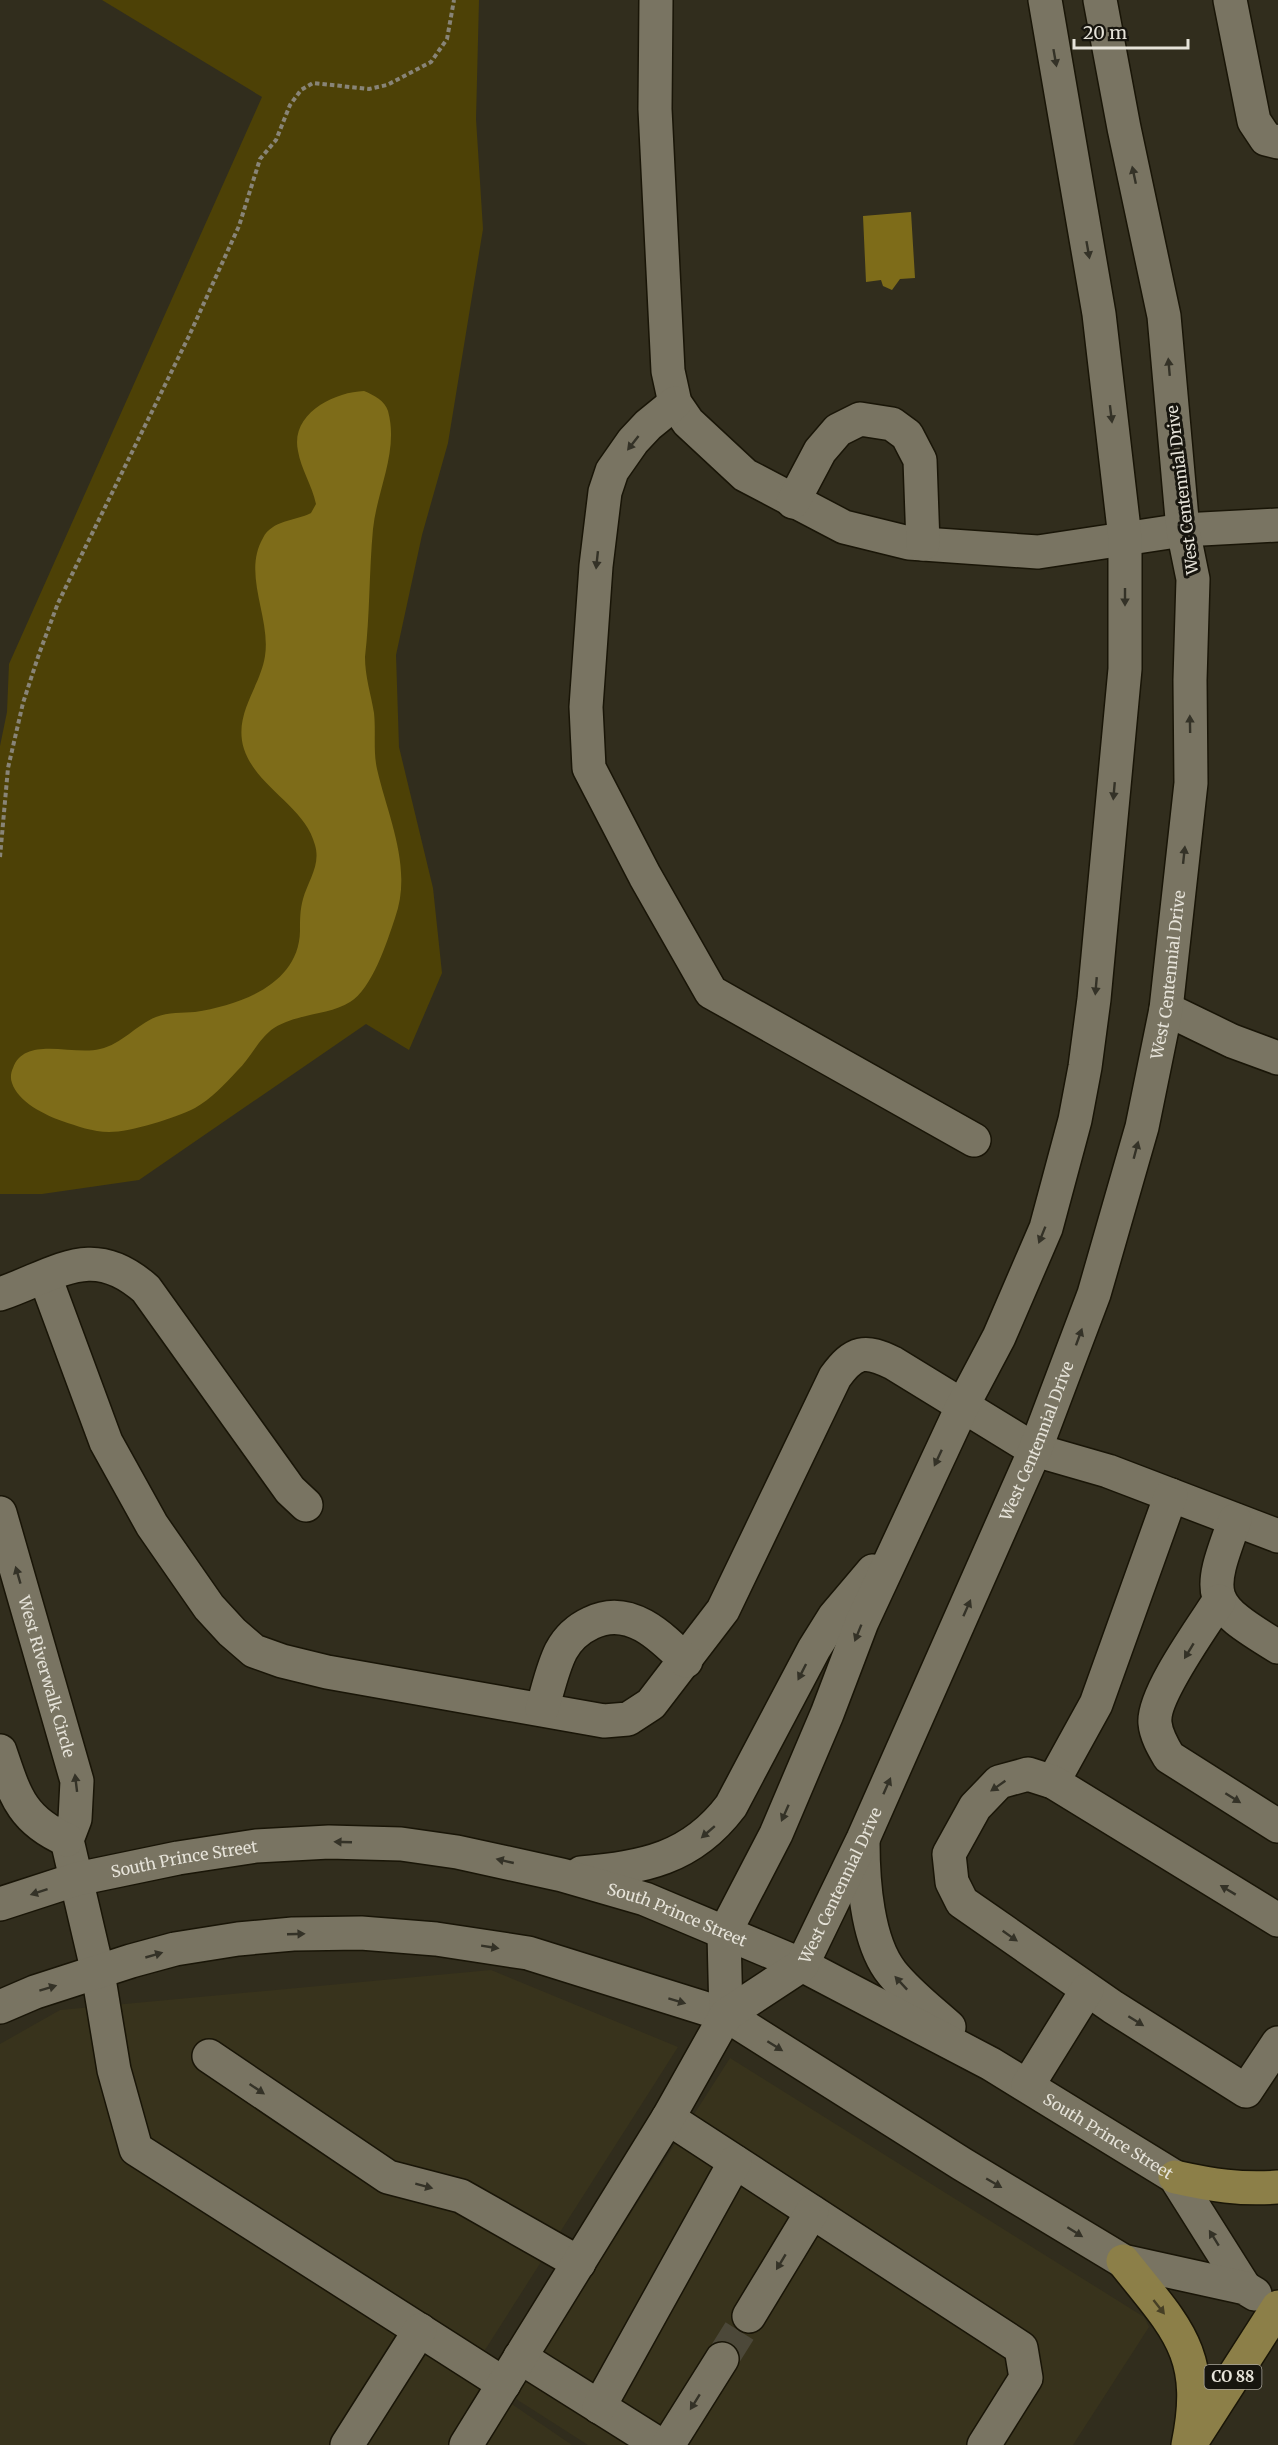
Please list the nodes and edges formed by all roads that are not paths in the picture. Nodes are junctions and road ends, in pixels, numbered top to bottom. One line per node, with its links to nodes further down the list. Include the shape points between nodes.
1 (656, 0): 6 (street, via 655,110 668,371)
2 (1045, 0): 10 (street, one-way to 10, via 1099,314)
3 (1100, 0): 9 (street, West Centennial Drive, one-way to 3, via 1164,316)
4 (1230, 0): 5 (street, via 1254,121 1266,139)
5 (1278, 142)
6 (675, 403): 7 (street, via 688,422 745,475); 14 (street, one-way to 14, via 633,441 612,471 605,492 586,707 590,768 711,992)
7 (793, 502): 11 (street, via 844,527); 11 (street, via 820,452 838,430 860,419 892,424 907,435 920,460)
8 (1278, 525): 9 (street)
9 (1183, 530): 10 (street); 12 (street, West Centennial Drive, one-way to 9, via 1191,783 1193,579)
10 (1125, 538): 11 (street, via 1038,552); 17 (street, one-way to 17, via 1125,669 1095,999 1083,1077 1046,1228 999,1337)
11 (922, 544)
12 (1166, 1010): 13 (street); 18 (street, West Centennial Drive, one-way to 12, via 1070,1363 1117,1224)
13 (1278, 1058)
14 (974, 1140)
15 (45, 1277): 16 (street); 20 (street, via 70,1266 91,1263 110,1265 128,1273 173,1325 290,1490); 28 (street, via 105,1442 153,1526 209,1607 232,1632 254,1651 282,1662)
16 (0, 1294)
17 (963, 1406): 18 (street); 24 (street, one-way to 24); 27 (street, via 880,1357 863,1354 849,1358 836,1377 723,1610)
18 (1035, 1450): 19 (street); 32 (street, West Centennial Drive, one-way to 18)
19 (1172, 1495): 22 (street); 30 (street, via 1096,1704)
20 (306, 1505)
21 (0, 1513): 33 (street, West Riverwalk Circle, one-way to 21, via 75,1820 77,1781)
22 (1235, 1520): 23 (street); 25 (street, via 1216,1582)
23 (1278, 1536)
24 (899, 1541): 34 (street, one-way to 34, via 834,1617 718,1823 683,1850 651,1863); 38 (street, one-way to 38, via 789,1804)
25 (1219, 1601): 26 (street, via 1228,1614); 31 (street, one-way to 31, via 1157,1703 1155,1723 1169,1757)
26 (1278, 1647)
27 (686, 1661): 28 (street, via 651,1704 628,1719 604,1721); 28 (street, via 659,1634 629,1618 602,1617 577,1630 561,1651)
28 (542, 1709)
29 (0, 1751): 33 (street, via 24,1811)
30 (1053, 1782): 37 (street, one-way to 30); 41 (street, one-way to 41, via 1028,1774 999,1782 975,1807 949,1854 952,1882 962,1902)
31 (1278, 1826)
32 (863, 1839): 39 (street, West Centennial Drive); 46 (street, one-way to 32, via 890,1971 866,1896)
33 (67, 1840): 35 (street)
34 (562, 1875): 35 (street, South Prince Street, one-way to 35, via 401,1844 329,1842 234,1849); 38 (street, South Prince Street, via 645,1899)
35 (77, 1880): 36 (street, South Prince Street, one-way to 36); 40 (street)
36 (0, 1904)
37 (1278, 1920)
38 (724, 1934): 39 (street, South Prince Street); 43 (street)
39 (802, 1965): 43 (street, West Centennial Drive); 46 (street, South Prince Street)
40 (98, 1973): 42 (street, South Prince Street, one-way to 40); 43 (street, South Prince Street, one-way to 43, via 186,1947 293,1934 362,1934 436,1939 528,1953); 58 (street, via 114,2070 136,2149)
41 (1087, 1990): 44 (street, one-way to 44, via 1246,2091); 47 (street)
42 (0, 2007)
43 (726, 2015): 48 (street); 53 (street, South Prince Street, one-way to 53)
44 (1278, 2043)
45 (209, 2056): 54 (street, one-way to 54, via 388,2177 461,2196)
46 (991, 2064): 47 (street, South Prince Street)
47 (1028, 2085): 50 (street, South Prince Street)
48 (668, 2118): 49 (street); 54 (street)
49 (735, 2162): 52 (street); 61 (street)
50 (1175, 2177): 51 (main road, via 1234,2189); 55 (street, South Prince Street, one-way to 50)
51 (1278, 2187)
52 (812, 2212): 57 (street, one-way to 57); 66 (street, via 1021,2348 1026,2378)
53 (1123, 2261): 55 (street, South Prince Street); 67 (main road, one-way to 67, via 1176,2328 1184,2344 1196,2399)
54 (579, 2262): 60 (street)
55 (1245, 2288): 56 (street, South Prince Street)
56 (1278, 2309): 67 (main road, CO 88)
57 (748, 2316)
58 (420, 2330): 60 (street); 62 (street)
59 (722, 2359): 65 (street, one-way to 65)
60 (512, 2370): 61 (street); 63 (street)
61 (599, 2407): 64 (street)
62 (347, 2445)
63 (466, 2445)
64 (660, 2445)
65 (668, 2445)
66 (984, 2445)
67 (1189, 2445)

